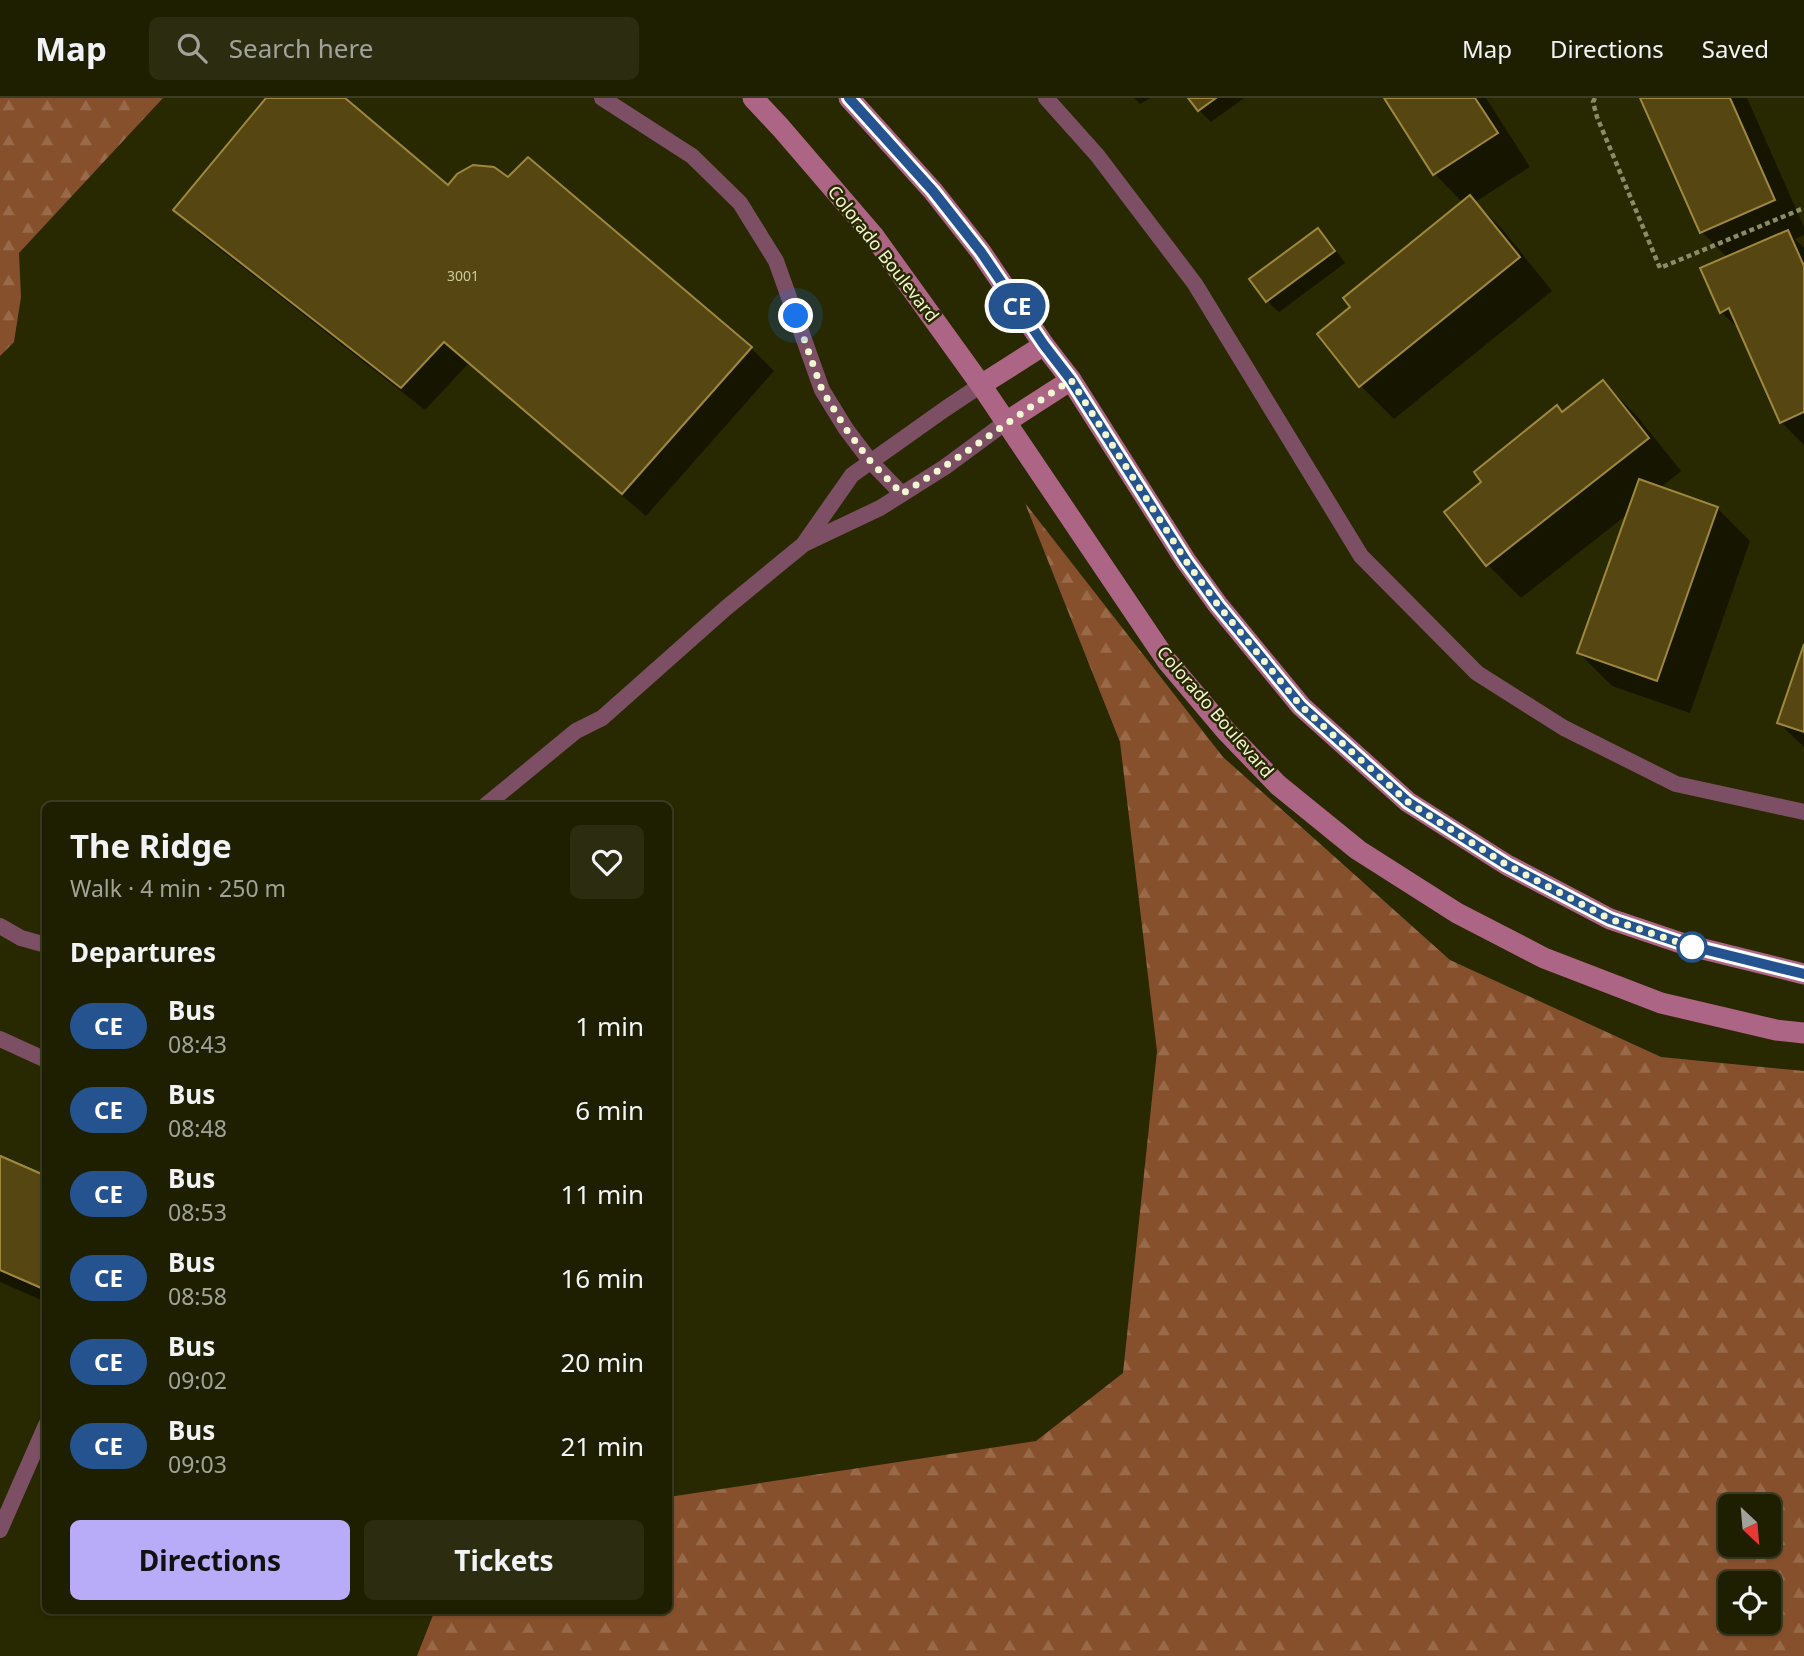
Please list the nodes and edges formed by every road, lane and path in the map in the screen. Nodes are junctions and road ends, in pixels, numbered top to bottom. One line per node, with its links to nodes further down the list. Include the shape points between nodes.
1 (602, 98): 11 (lane, via 692,156 740,203 776,261 822,390)
2 (752, 98): 9 (street, Colorado Boulevard, via 873,235)
3 (849, 98): 7 (street, via 933,191)
4 (1046, 98): 15 (lane, via 1097,155 1195,284 1361,556 1477,673 1564,728 1676,784)
5 (1595, 98): 6 (path, via 1597,117 1660,268)
6 (1804, 208)
7 (1044, 345): 8 (street); 9 (street)
8 (1071, 380): 10 (street); 18 (street, via 1218,605 1301,706 1408,802 1507,865 1610,919 1687,945)
9 (981, 386): 10 (street, Colorado Boulevard); 11 (lane)
10 (1006, 422): 12 (lane); 19 (street, Colorado Boulevard, via 1167,661 1278,785 1358,850 1457,913 1544,958 1661,1003)
11 (871, 462): 12 (lane); 13 (lane, via 852,475)
12 (902, 494): 13 (lane)
13 (804, 544): 14 (lane, via 602,718 576,731)
14 (490, 802)
15 (1804, 812)
16 (0, 926): 17 (lane)
17 (42, 944)
18 (1804, 974)
19 (1804, 1034)
20 (0, 1040): 21 (lane)
21 (42, 1058)
22 (42, 1434): 23 (lane)
23 (0, 1530)

